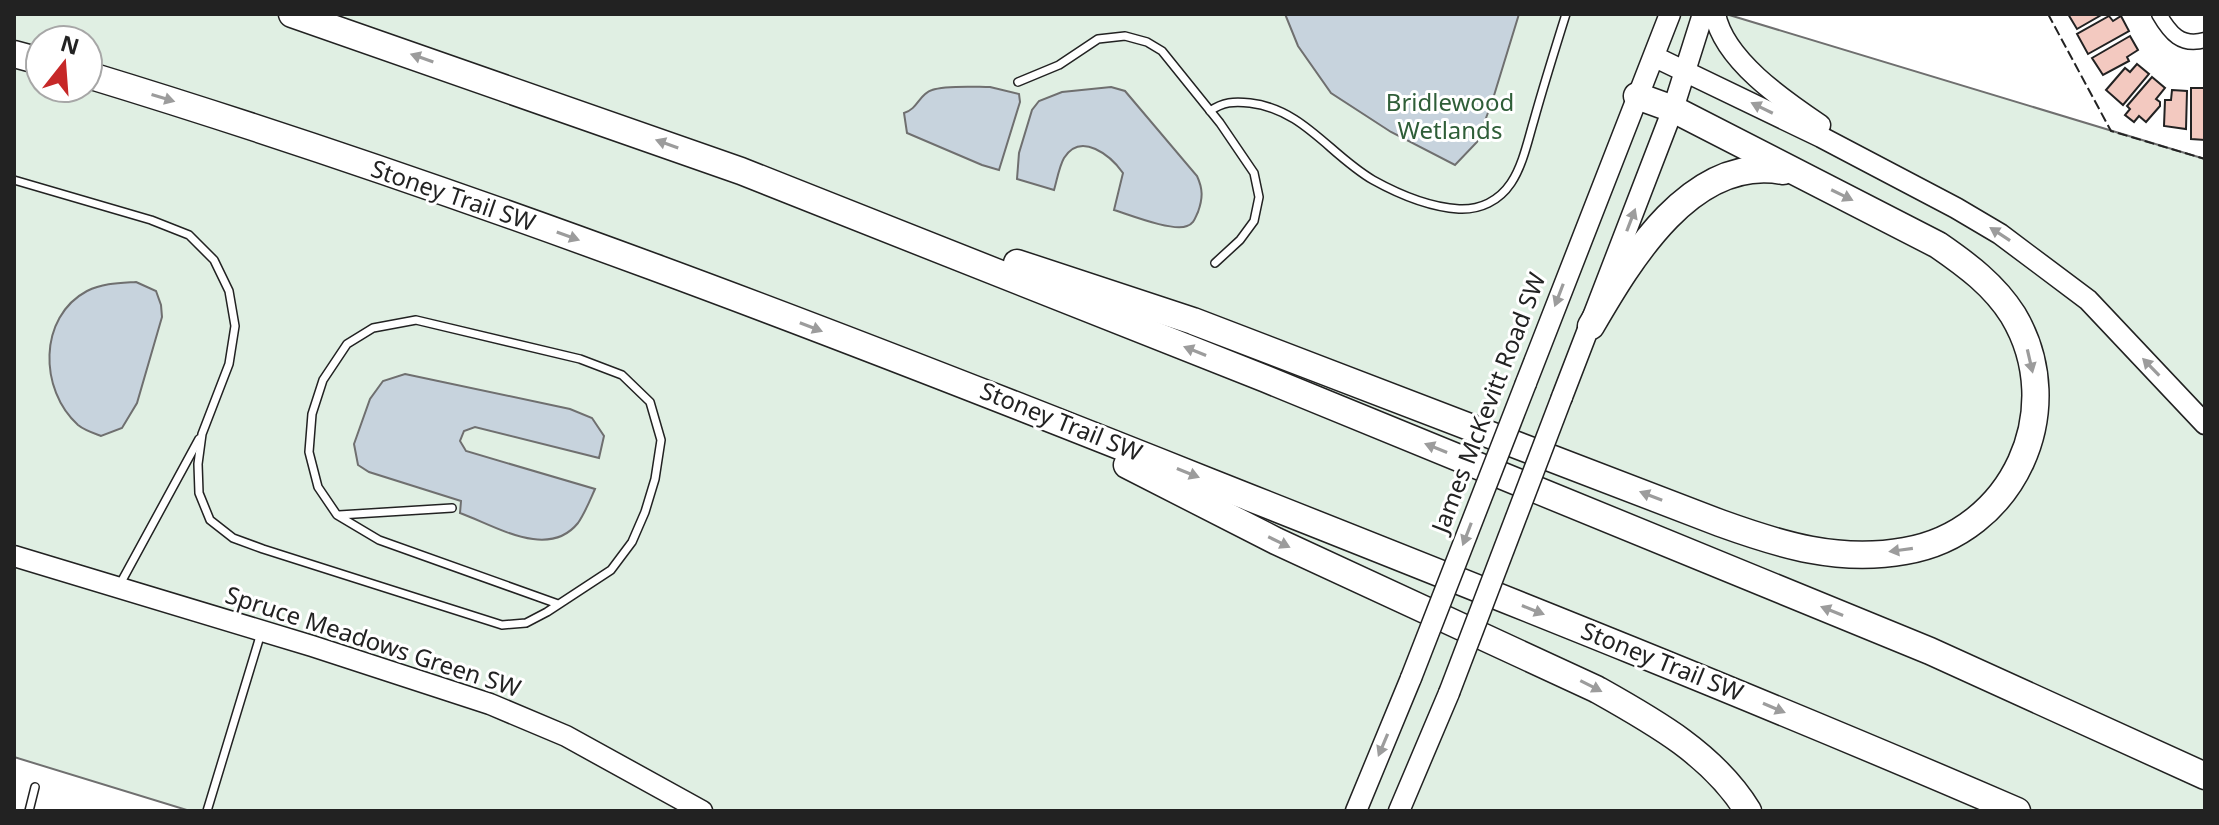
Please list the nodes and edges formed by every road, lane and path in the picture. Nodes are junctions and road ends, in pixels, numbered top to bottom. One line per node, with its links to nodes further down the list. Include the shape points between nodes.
1 (292, 14): 15 (highway, one-way to 1)
2 (1566, 14): 14 (lane, via 1512,182 1496,200 1471,210 1404,196 1343,160 1293,117 1267,105 1228,102)
3 (1670, 14): 8 (main road, James McKevitt Road SW)
4 (1703, 14): 9 (main road)
5 (1715, 14): 18 (main road, via 1735,54 1794,107 1927,184)
6 (2159, 14): 7 (street, via 2177,37 2193,43)
7 (2205, 40)
8 (1655, 57): 9 (main road); 12 (main road, James McKevitt Road SW)
9 (1686, 70): 13 (main road); 18 (main road, one-way to 9)
10 (104, 80): 21 (highway, Stoney Trail SW, one-way to 21, via 624,256)
11 (1018, 82): 14 (lane, via 1059,65 1098,39 1125,36 1162,51)
12 (1637, 96): 13 (highway); 37 (main road, James McKevitt Road SW, one-way to 37, bridge)
13 (1673, 109): 16 (highway); 20 (main road, one-way to 13)
14 (1210, 111): 19 (lane, via 1254,173 1259,197 1254,221)
15 (741, 171): 16 (highway, one-way to 15, via 1969,266 2013,317 2028,350 2035,411 2015,476 1983,515 1926,545 1836,555 1765,540 1193,321); 30 (highway, one-way to 15)
16 (1796, 173): 20 (highway, via 1766,167 1736,171 1683,203 1625,268)
17 (14, 180): 23 (lane, via 164,225 189,235 214,260 229,291 235,326 229,364)
18 (1956, 208): 22 (main road, one-way to 18, via 2088,300)
19 (1215, 263)
20 (1591, 326): 38 (main road, bridge)
21 (959, 382): 39 (highway, one-way to 39, via 1276,541 1596,689 1698,753); 40 (highway, Stoney Trail SW, one-way to 40, via 1711,682)
22 (2205, 424)
23 (202, 434): 27 (lane); 28 (lane, via 199,493 210,520 233,538 502,625 526,623)
24 (452, 508): 25 (lane)
25 (337, 515): 28 (lane, via 379,540); 28 (lane, via 318,487 309,452 312,414 323,380 347,344 373,328 416,320 580,359 622,375 650,402 661,440 655,479 632,542 611,570)
26 (14, 556): 27 (main road, Spruce Meadows Green SW)
27 (118, 588): 29 (main road, Spruce Meadows Green SW)
28 (558, 604)
29 (262, 631): 35 (lane); 36 (main road, Spruce Meadows Green SW, via 490,704 566,736)
30 (1930, 651): 31 (highway); 32 (highway)
31 (2205, 758)
32 (2205, 776)
33 (35, 787): 34 (lane)
34 (29, 811)
35 (207, 811)
36 (702, 811)
37 (1356, 811)
38 (1399, 811)
39 (1748, 811)
40 (2017, 811)

